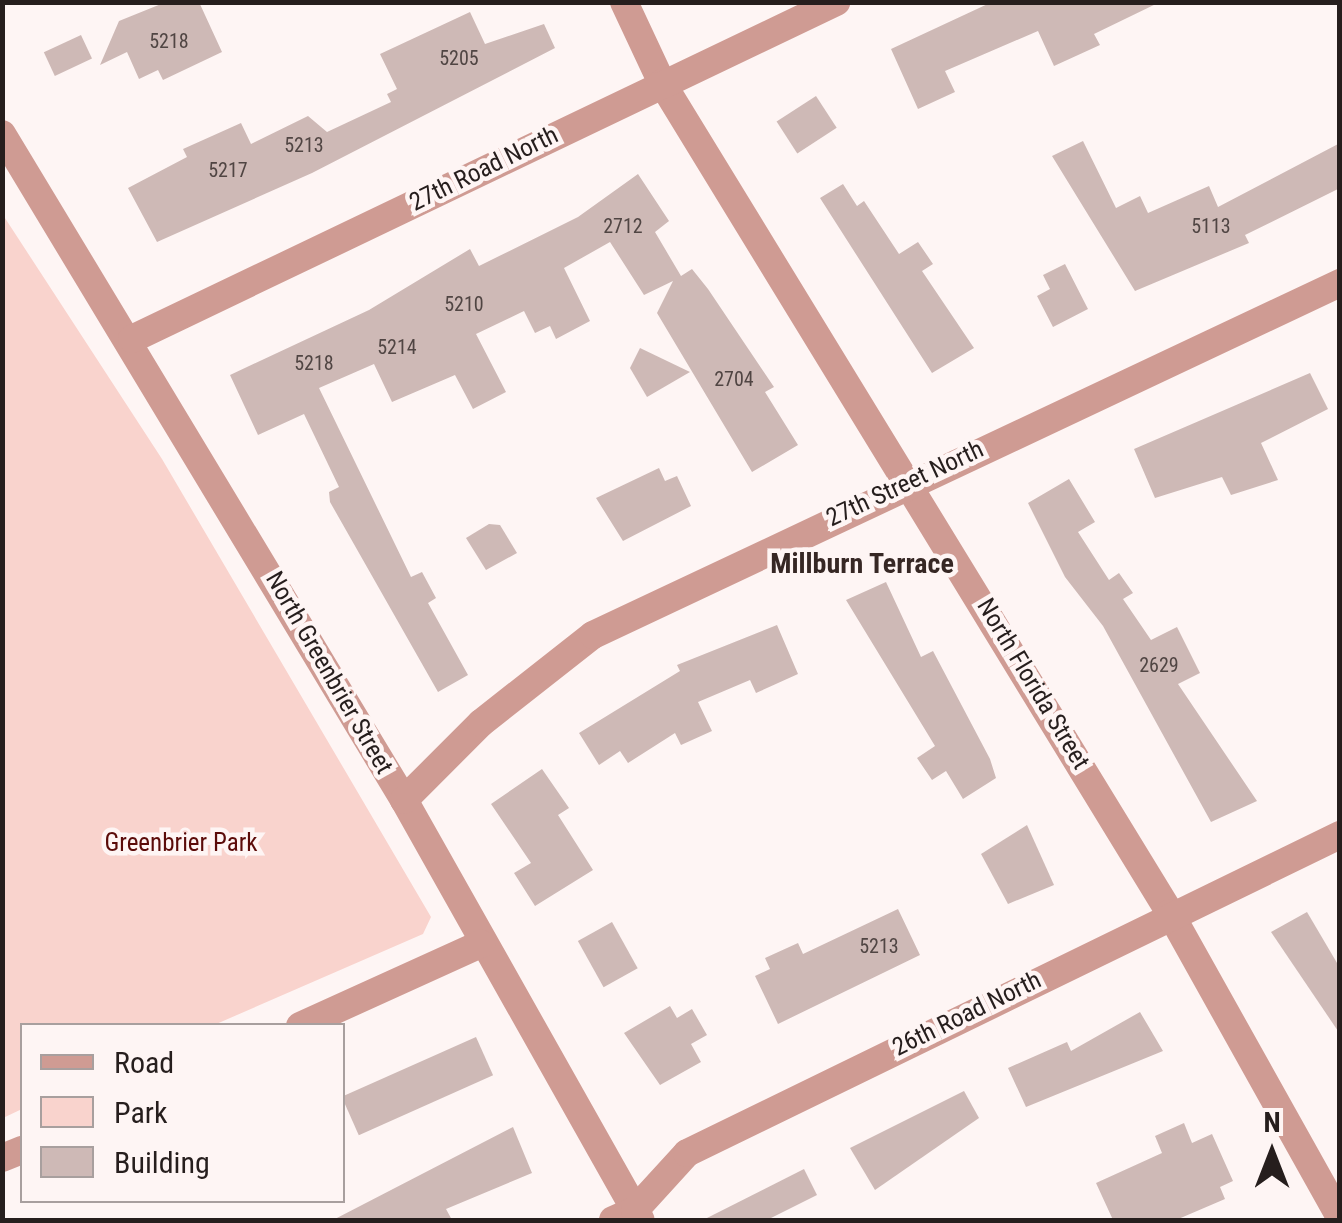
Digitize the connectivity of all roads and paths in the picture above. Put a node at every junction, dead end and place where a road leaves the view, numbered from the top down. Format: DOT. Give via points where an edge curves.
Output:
graph roads {
  1 [pos="624,2"];
  2 [pos="836,2"];
  3 [pos="662,83"];
  4 [pos="2,134"];
  5 [pos="1340,283"];
  6 [pos="132,339"];
  7 [pos="910,481"];
  8 [pos="404,800"];
  9 [pos="1340,835"];
  10 [pos="1170,913"];
  11 [pos="482,944"];
  12 [pos="307,1023"];
  13 [pos="630,1217"];
  14 [pos="1338,1219"];
  1 -- 3 [label="street, North Florida Street"];
  2 -- 3 [label="street, 27th Road North"];
  3 -- 6 [label="street, 27th Road North"];
  3 -- 7 [label="street, North Florida Street"];
  4 -- 6 [label="street, North Greenbrier Street"];
  5 -- 7 [label="street, 27th Street North"];
  6 -- 8 [label="street, North Greenbrier Street"];
  7 -- 8 [label="street, 27th Street North" via="593,635 482,723"];
  7 -- 10 [label="street, North Florida Street"];
  8 -- 11 [label="street, North Greenbrier Street"];
  9 -- 10 [label="street, 26th Road North"];
  10 -- 13 [label="street, 26th Road North" via="687,1153"];
  10 -- 14 [label="street, North Florida Street"];
  11 -- 12 [label="street"];
  11 -- 13 [label="street, North Greenbrier Street"];
}
